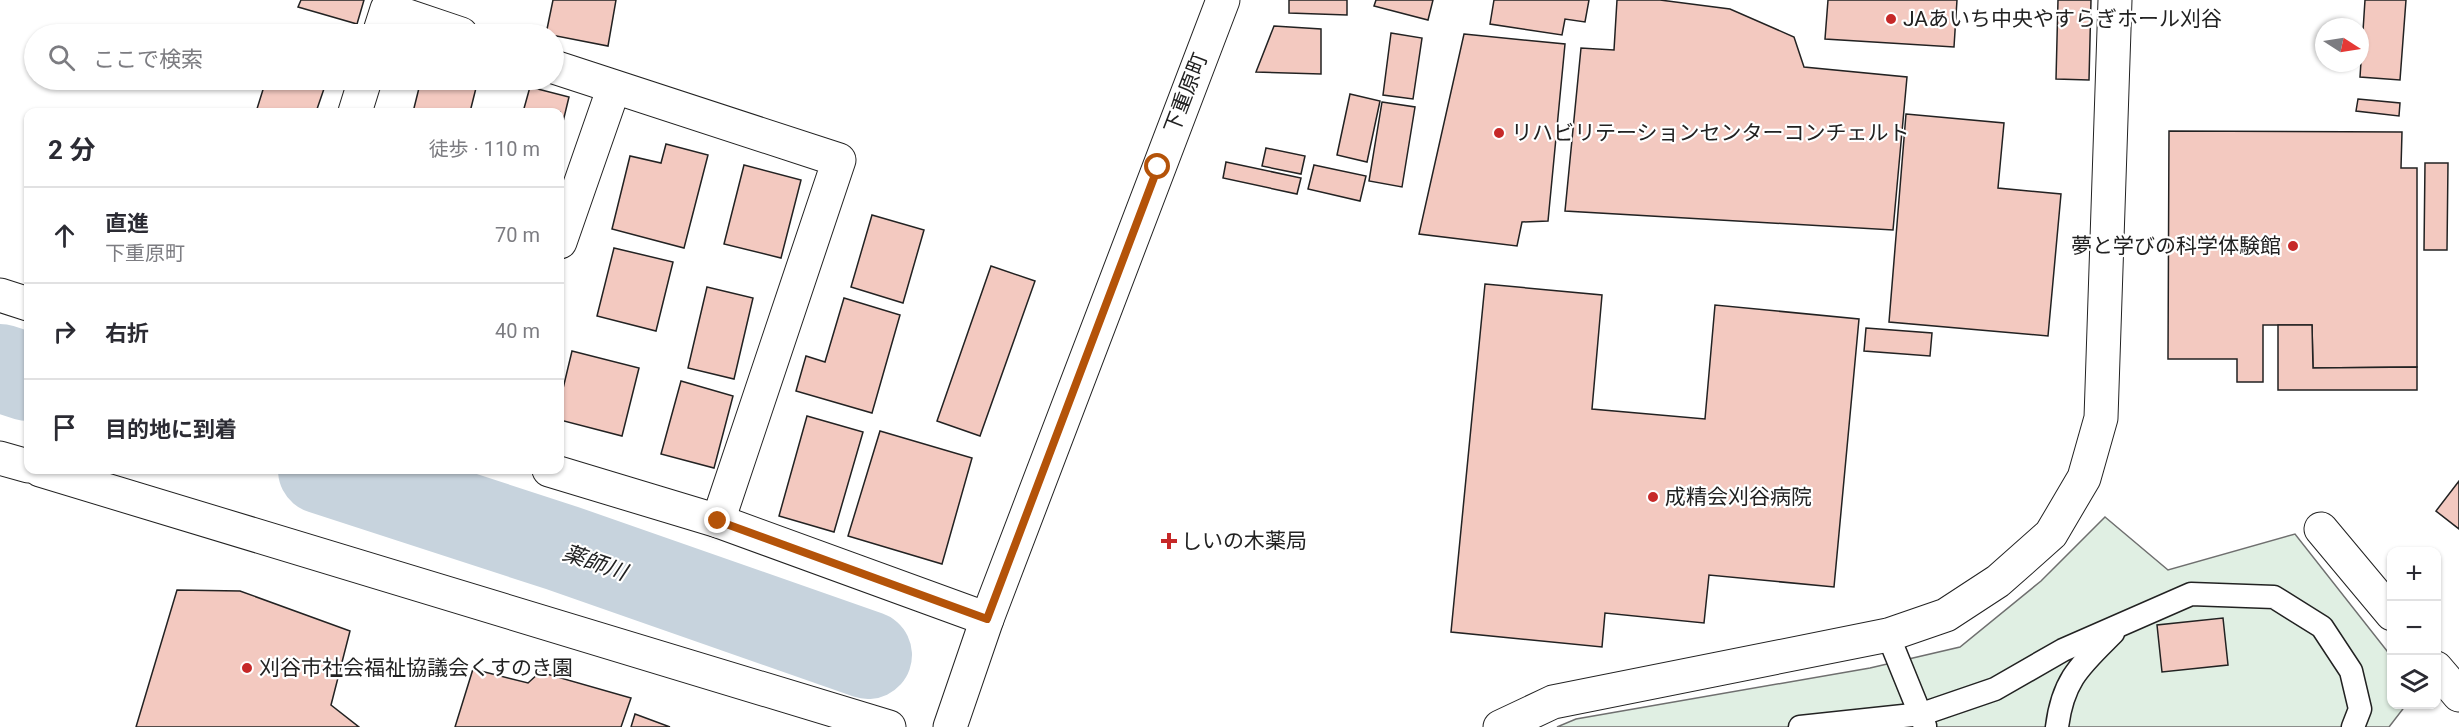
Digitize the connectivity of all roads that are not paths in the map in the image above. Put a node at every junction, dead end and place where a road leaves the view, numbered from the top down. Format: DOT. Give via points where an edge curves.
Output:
graph roads {
  1 [pos="1223,0"];
  2 [pos="2115,0"];
  3 [pos="382,24"];
  4 [pos="431,24"];
  5 [pos="564,70"];
  6 [pos="614,87"];
  7 [pos="362,90"];
  8 [pos="356,108"];
  9 [pos="564,231"];
  10 [pos="0,295"];
  11 [pos="24,303"];
  12 [pos="0,458"];
  13 [pos="24,465"];
  14 [pos="52,474"];
  15 [pos="562,474"];
  16 [pos="718,521"];
  17 [pos="2321,529"];
  18 [pos="2387,609"];
  19 [pos="987,619"];
  20 [pos="2123,624"];
  21 [pos="1888,635"];
  22 [pos="2441,674"];
  23 [pos="2459,695"];
  24 [pos="1923,720"];
  25 [pos="889,727"];
  26 [pos="950,727"];
  27 [pos="1500,727"];
  28 [pos="1800,727"];
  29 [pos="2057,727"];
  30 [pos="2353,727"];
  1 -- 19 [label="street, 下重原町"];
  2 -- 21 [label="street" via="2101,418 2084,478 2051,534 1998,581 1946,615"];
  3 -- 4 [label="street" via="387,9"];
  5 -- 6 [label="street"];
  6 -- 9 [label="street"];
  6 -- 16 [label="street" via="839,160"];
  7 -- 8 [label="street"];
  10 -- 11 [label="street"];
  12 -- 13 [label="street"];
  14 -- 25 [label="street"];
  15 -- 16 [label="street"];
  16 -- 19 [label="street"];
  17 -- 18 [label="street"];
  19 -- 26 [label="street, 下重原町"];
  20 -- 24 [label="lane" via="2063,650 1995,689"];
  20 -- 29 [label="lane" via="2076,670 2060,705"];
  20 -- 30 [label="lane" via="2191,594 2274,597 2322,627 2351,671 2360,709"];
  21 -- 24 [label="lane"];
  21 -- 27 [label="street" via="1552,702"];
  22 -- 23 [label="street"];
  24 -- 28 [label="lane"];
}
